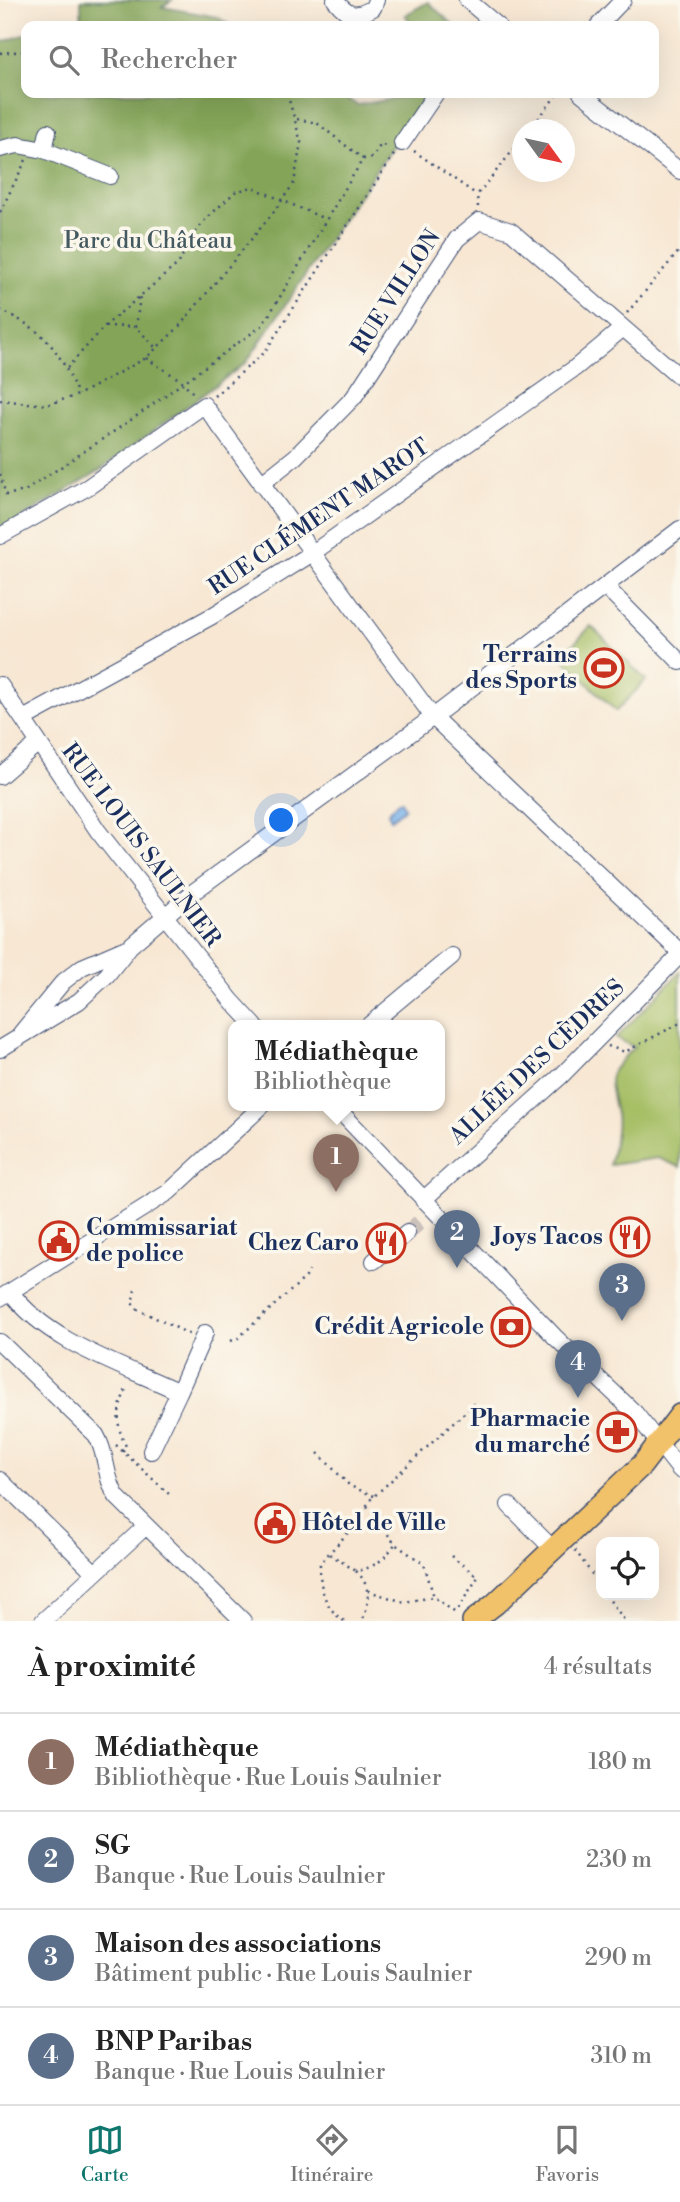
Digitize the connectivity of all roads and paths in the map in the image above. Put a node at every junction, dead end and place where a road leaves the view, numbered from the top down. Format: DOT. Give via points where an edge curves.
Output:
graph roads {
  1 [pos="335,0"];
  2 [pos="376,0"];
  3 [pos="467,0"];
  4 [pos="622,0"];
  5 [pos="489,21"];
  6 [pos="603,21"];
  7 [pos="21,51"];
  8 [pos="0,53"];
  9 [pos="289,98"];
  10 [pos="433,98"];
  11 [pos="554,98"];
  12 [pos="586,98"];
  13 [pos="297,119"];
  14 [pos="538,119"];
  15 [pos="48,132"];
  16 [pos="402,143"];
  17 [pos="0,149"];
  18 [pos="38,149"];
  19 [pos="512,152"];
  20 [pos="363,159"];
  21 [pos="680,170"];
  22 [pos="110,176"];
  23 [pos="477,195"];
  24 [pos="282,199"];
  25 [pos="0,212"];
  26 [pos="325,219"];
  27 [pos="479,220"];
  28 [pos="680,250"];
  29 [pos="140,296"];
  30 [pos="0,310"];
  31 [pos="105,326"];
  32 [pos="620,326"];
  33 [pos="136,327"];
  34 [pos="156,349"];
  35 [pos="146,358"];
  36 [pos="67,368"];
  37 [pos="680,377"];
  38 [pos="182,381"];
  39 [pos="78,395"];
  40 [pos="0,400"];
  41 [pos="204,405"];
  42 [pos="0,474"];
  43 [pos="261,484"];
  44 [pos="0,492"];
  45 [pos="6,495"];
  46 [pos="680,528"];
  47 [pos="0,536"];
  48 [pos="311,554"];
  49 [pos="605,586"];
  50 [pos="680,662"];
  51 [pos="0,685"];
  52 [pos="433,717"];
  53 [pos="23,719"];
  54 [pos="37,744"];
  55 [pos="0,776"];
  56 [pos="165,916"];
  57 [pos="130,946"];
  58 [pos="680,954"];
  59 [pos="452,956"];
  60 [pos="250,1020"];
  61 [pos="375,1020"];
  62 [pos="680,1023"];
  63 [pos="597,1039"];
  64 [pos="15,1040"];
  65 [pos="0,1049"];
  66 [pos="257,1111"];
  67 [pos="339,1111"];
  68 [pos="426,1210"];
  69 [pos="407,1233"];
  70 [pos="374,1261"];
  71 [pos="309,1271"];
  72 [pos="135,1290"];
  73 [pos="6,1295"];
  74 [pos="203,1336"];
  75 [pos="231,1341"];
  76 [pos="0,1342"];
  77 [pos="133,1370"];
  78 [pos="179,1392"];
  79 [pos="476,1402"];
  80 [pos="680,1416"];
  81 [pos="659,1443"];
  82 [pos="103,1448"];
  83 [pos="151,1451"];
  84 [pos="123,1452"];
  85 [pos="318,1452"];
  86 [pos="680,1470"];
  87 [pos="0,1480"];
  88 [pos="170,1495"];
  89 [pos="374,1496"];
  90 [pos="509,1505"];
  91 [pos="367,1506"];
  92 [pos="146,1526"];
  93 [pos="559,1543"];
  94 [pos="395,1544"];
  95 [pos="329,1554"];
  96 [pos="451,1556"];
  97 [pos="356,1571"];
  98 [pos="96,1573"];
  99 [pos="596,1582"];
  100 [pos="368,1591"];
  101 [pos="434,1597"];
  102 [pos="610,1600"];
  103 [pos="462,1617"];
  104 [pos="43,1621"];
  105 [pos="243,1621"];
  106 [pos="344,1621"];
  107 [pos="362,1621"];
  108 [pos="625,1621"];
  1 -- 2 [label="street" via="354,16 373,8"];
  3 -- 5 [label="street"];
  4 -- 6 [label="street"];
  7 -- 8 [label="path"];
  9 -- 13 [label="path"];
  10 -- 16 [label="street"];
  11 -- 14 [label="path"];
  12 -- 21 [label="street"];
  13 -- 20 [label="path" via="317,123"];
  13 -- 24 [label="path" via="301,142 294,183"];
  15 -- 18 [label="street"];
  16 -- 23 [label="path"];
  17 -- 18 [label="street" via="18,145"];
  18 -- 22 [label="street"];
  18 -- 25 [label="path"];
  19 -- 23 [label="path"];
  20 -- 26 [label="path"];
  20 -- 41 [label="path" via="372,158 382,144 396,151 264,353"];
  23 -- 27 [label="path"];
  24 -- 26 [label="path"];
  24 -- 29 [label="path" via="252,187 235,192 205,220 179,263"];
  24 -- 34 [label="path"];
  26 -- 38 [label="path" via="263,325"];
  27 -- 32 [label="street" via="511,230"];
  27 -- 43 [label="street, RUE VILLON" via="457,239 354,397 295,457"];
  28 -- 32 [label="path"];
  29 -- 31 [label="path"];
  29 -- 33 [label="path"];
  30 -- 36 [label="path" via="47,338"];
  31 -- 33 [label="path"];
  31 -- 36 [label="path"];
  32 -- 37 [label="street"];
  32 -- 48 [label="street, RUE CLÉMENT MAROT" via="575,368"];
  33 -- 34 [label="path"];
  34 -- 35 [label="path"];
  35 -- 38 [label="path"];
  35 -- 39 [label="path"];
  36 -- 39 [label="path"];
  38 -- 41 [label="path"];
  38 -- 45 [label="path" via="65,466 24,491"];
  39 -- 40 [label="path" via="46,405"];
  41 -- 43 [label="street"];
  41 -- 47 [label="street" via="88,487"];
  42 -- 45 [label="path"];
  43 -- 48 [label="street"];
  44 -- 45 [label="path"];
  46 -- 49 [label="street"];
  48 -- 52 [label="street"];
  48 -- 53 [label="street, RUE CLÉMENT MAROT" via="212,616"];
  49 -- 50 [label="street"];
  49 -- 52 [label="street"];
  51 -- 53 [label="street, RUE LOUIS SAULNIER"];
  52 -- 56 [label="street"];
  52 -- 58 [label="street"];
  53 -- 54 [label="street, RUE LOUIS SAULNIER"];
  54 -- 55 [label="street"];
  54 -- 56 [label="street, RUE LOUIS SAULNIER"];
  56 -- 57 [label="street"];
  56 -- 60 [label="street, RUE LOUIS SAULNIER"];
  57 -- 64 [label="street" via="79,1001"];
  57 -- 64 [label="street" via="82,967 63,982"];
  58 -- 63 [label="street, ALLÉE DES CÈDRES"];
  59 -- 61 [label="street"];
  62 -- 63 [label="path" via="625,1052"];
  63 -- 68 [label="street, ALLÉE DES CÈDRES"];
  64 -- 65 [label="street"];
  66 -- 73 [label="street" via="169,1192"];
  67 -- 68 [label="street"];
  68 -- 81 [label="street" via="635,1413"];
  69 -- 70 [label="street"];
  71 -- 75 [label="path"];
  72 -- 74 [label="path" via="132,1303 137,1309"];
  73 -- 77 [label="street" via="64,1338"];
  74 -- 78 [label="street"];
  76 -- 82 [label="street"];
  77 -- 78 [label="street"];
  77 -- 84 [label="path" via="117,1414 126,1446"];
  78 -- 83 [label="street"];
  79 -- 89 [label="path"];
  80 -- 81 [label="main road"];
  81 -- 86 [label="street"];
  81 -- 93 [label="main road" via="642,1465"];
  82 -- 84 [label="path" via="115,1444"];
  82 -- 92 [label="street" via="107,1482"];
  84 -- 88 [label="path"];
  85 -- 89 [label="path" via="350,1486"];
  87 -- 98 [label="street"];
  89 -- 91 [label="path"];
  90 -- 93 [label="street"];
  91 -- 94 [label="path"];
  91 -- 95 [label="path"];
  92 -- 98 [label="street"];
  92 -- 105 [label="street"];
  93 -- 99 [label="path"];
  93 -- 103 [label="main road" via="495,1604"];
  94 -- 97 [label="path" via="376,1564"];
  94 -- 101 [label="path" via="424,1564"];
  95 -- 97 [label="path"];
  95 -- 106 [label="path" via="320,1563 320,1588 335,1615"];
  96 -- 103 [label="path" via="478,1577"];
  97 -- 100 [label="path"];
  98 -- 104 [label="street"];
  100 -- 101 [label="path" via="404,1602"];
  100 -- 107 [label="path"];
  101 -- 103 [label="path"];
  102 -- 108 [label="path"];
}
